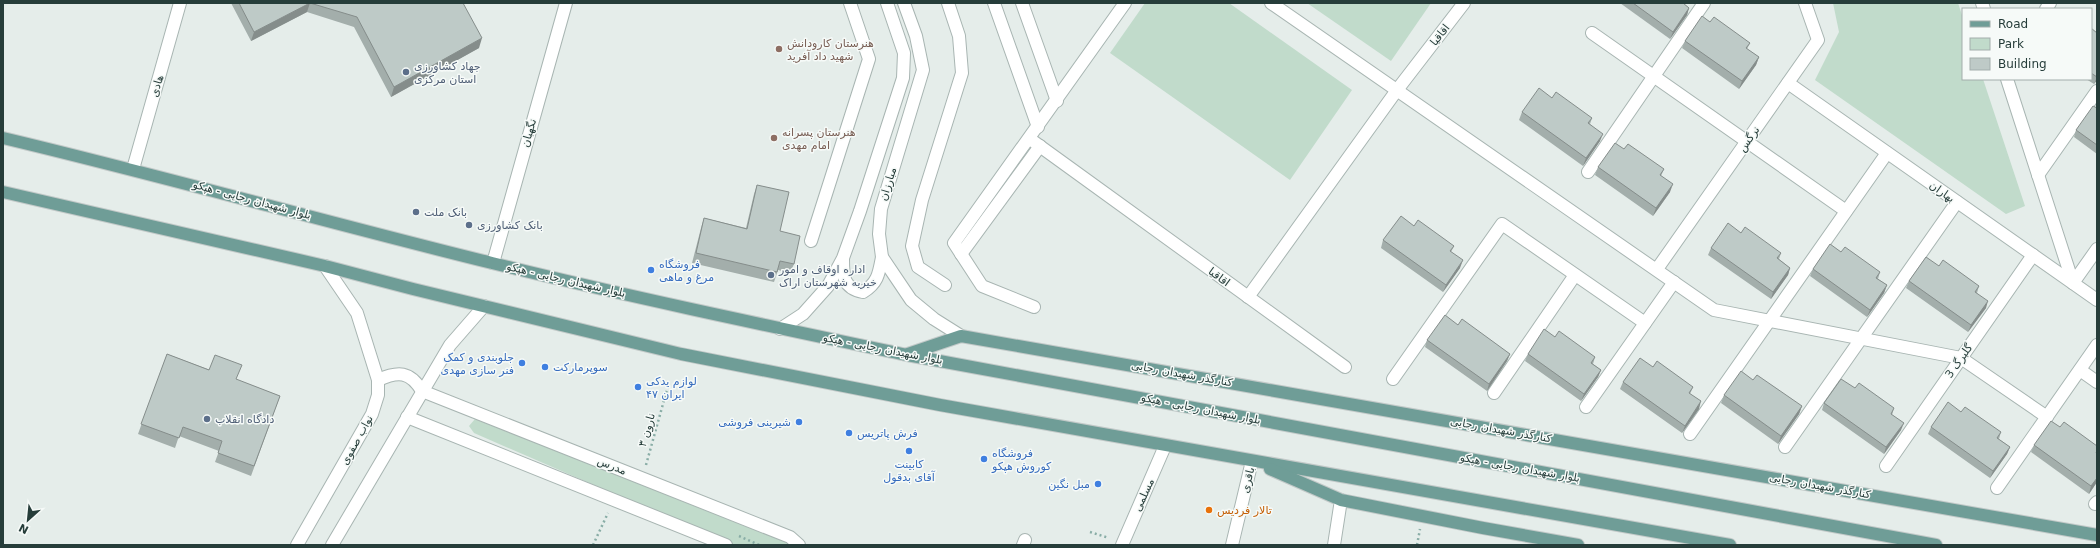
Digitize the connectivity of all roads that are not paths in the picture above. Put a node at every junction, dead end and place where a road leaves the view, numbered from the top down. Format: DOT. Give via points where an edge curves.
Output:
graph roads {
  1 [pos="180,3"];
  2 [pos="566,3"];
  3 [pos="850,3"];
  4 [pos="887,3"];
  5 [pos="904,3"];
  6 [pos="948,3"];
  7 [pos="994,3"];
  8 [pos="1022,3"];
  9 [pos="1125,3"];
  10 [pos="1271,3"];
  11 [pos="1464,3"];
  12 [pos="1704,3"];
  13 [pos="1805,3"];
  14 [pos="1592,33"];
  15 [pos="1654,76"];
  16 [pos="2007,80"];
  17 [pos="1788,83"];
  18 [pos="1397,90"];
  19 [pos="2097,91"];
  20 [pos="1057,101"];
  21 [pos="1038,127"];
  22 [pos="3,138"];
  23 [pos="1030,139"];
  24 [pos="1747,141"];
  25 [pos="1040,146"];
  26 [pos="1887,153"];
  27 [pos="133,169"];
  28 [pos="1588,172"];
  29 [pos="2038,175"];
  30 [pos="3,192"];
  31 [pos="1957,202"];
  32 [pos="1846,211"];
  33 [pos="811,241"];
  34 [pos="2097,249"];
  35 [pos="961,254"];
  36 [pos="2033,256"];
  37 [pos="882,257"];
  38 [pos="843,258"];
  39 [pos="493,263"];
  40 [pos="325,266"];
  41 [pos="1657,270"];
  42 [pos="1575,275"];
  43 [pos="1674,282"];
  44 [pos="2073,283"];
  45 [pos="945,285"];
  46 [pos="1248,297"];
  47 [pos="2097,300"];
  48 [pos="484,306"];
  49 [pos="1034,307"];
  50 [pos="1769,321"];
  51 [pos="1645,323"];
  52 [pos="780,329"];
  53 [pos="961,336"];
  54 [pos="1861,338"];
  55 [pos="2097,346"];
  56 [pos="907,355"];
  57 [pos="1961,358"];
  58 [pos="1345,367"];
  59 [pos="2080,370"];
  60 [pos="1393,379"];
  61 [pos="378,380"];
  62 [pos="2097,382"];
  63 [pos="422,390"];
  64 [pos="1494,393"];
  65 [pos="1586,407"];
  66 [pos="407,417"];
  67 [pos="2047,417"];
  68 [pos="1690,434"];
  69 [pos="1165,446"];
  70 [pos="1785,447"];
  71 [pos="1252,461"];
  72 [pos="1886,466"];
  73 [pos="1997,488"];
  74 [pos="1341,500"];
  75 [pos="2097,535"];
  76 [pos="1123,544"];
  77 [pos="1572,544"];
  78 [pos="297,545"];
  79 [pos="332,545"];
  80 [pos="726,545"];
  81 [pos="799,545"];
  82 [pos="1232,545"];
  83 [pos="1334,545"];
  84 [pos="1730,545"];
  85 [pos="1936,545"];
  1 -- 27 [label="street, هادی"];
  2 -- 39 [label="street, نگهبان"];
  3 -- 33 [label="street" via="869,59"];
  4 -- 38 [label="street, مبارزان" via="904,53 903,78"];
  5 -- 37 [label="street, مبارزان" via="916,36 923,70 881,208 879,234"];
  6 -- 45 [label="street" via="959,36 962,73 922,200 912,246 918,267"];
  7 -- 21 [label="street"];
  8 -- 20 [label="street"];
  9 -- 20 [label="street"];
  10 -- 18 [label="street"];
  11 -- 18 [label="street, اقاقیا"];
  12 -- 15 [label="street"];
  13 -- 17 [label="street, نرگس" via="1818,40"];
  14 -- 15 [label="street"];
  15 -- 24 [label="street"];
  15 -- 28 [label="street"];
  16 -- 29 [label="street"];
  17 -- 24 [label="street, نرگس"];
  17 -- 26 [label="street, بهاران"];
  18 -- 41 [label="street"];
  18 -- 46 [label="street, اقاقیا"];
  19 -- 29 [label="street"];
  20 -- 21 [label="street"];
  21 -- 23 [label="street"];
  22 -- 27 [label="main road, بلوار شهیدان رجایی - هپکو"];
  23 -- 25 [label="street, اقاقیا"];
  23 -- 35 [label="street" via="954,243"];
  24 -- 32 [label="street"];
  24 -- 41 [label="street, نرگس"];
  25 -- 35 [label="street"];
  25 -- 46 [label="street, اقاقیا"];
  26 -- 31 [label="street, بهاران"];
  26 -- 32 [label="street"];
  27 -- 39 [label="main road, بلوار شهیدان رجایی - هپکو"];
  29 -- 44 [label="street"];
  30 -- 40 [label="main road"];
  31 -- 36 [label="street, بهاران"];
  31 -- 54 [label="street"];
  32 -- 50 [label="street"];
  34 -- 44 [label="street"];
  35 -- 49 [label="street" via="982,286"];
  36 -- 44 [label="street, بهاران"];
  36 -- 57 [label="street, گلبرگ 3"];
  37 -- 38 [label="street" via="873,286 863,292 853,290 846,284"];
  37 -- 53 [label="street, مبارزان" via="911,300"];
  38 -- 52 [label="street, مبارزان" via="828,286 803,314"];
  39 -- 52 [label="main road, بلوار شهیدان رجایی - هپکو"];
  40 -- 48 [label="main road"];
  40 -- 61 [label="street, نواب صفوی" via="357,313"];
  41 -- 43 [label="street"];
  42 -- 51 [label="street"];
  42 -- 60 [label="street" via="1502,224"];
  42 -- 64 [label="street"];
  43 -- 50 [label="street" via="1714,310"];
  43 -- 51 [label="street"];
  44 -- 47 [label="street, بهاران"];
  46 -- 58 [label="street"];
  48 -- 63 [label="street" via="450,345"];
  48 -- 69 [label="main road" via="681,354"];
  50 -- 54 [label="street"];
  50 -- 68 [label="street"];
  51 -- 65 [label="street"];
  52 -- 56 [label="main road, بلوار شهیدان رجایی - هپکو"];
  53 -- 56 [label="main road, کنارگذر شهیدان رجایی"];
  53 -- 75 [label="main road, کنارگذر شهیدان رجایی"];
  54 -- 57 [label="street"];
  54 -- 70 [label="street"];
  55 -- 59 [label="street"];
  56 -- 85 [label="main road, بلوار شهیدان رجایی - هپکو"];
  57 -- 67 [label="street"];
  57 -- 72 [label="street, گلبرگ 3"];
  59 -- 62 [label="street"];
  59 -- 67 [label="street"];
  61 -- 63 [label="street" via="402,374 412,377"];
  61 -- 78 [label="street, نواب صفوی" via="378,395 372,414"];
  63 -- 66 [label="street"];
  63 -- 81 [label="street, مدرس" via="790,537"];
  66 -- 79 [label="street"];
  66 -- 80 [label="street"];
  67 -- 73 [label="street"];
  69 -- 71 [label="main road"];
  69 -- 76 [label="street, مسلمی"];
  71 -- 74 [label="main road"];
  71 -- 82 [label="street, باقری"];
  71 -- 84 [label="main road"];
  74 -- 77 [label="main road"];
  74 -- 83 [label="street"];
}
